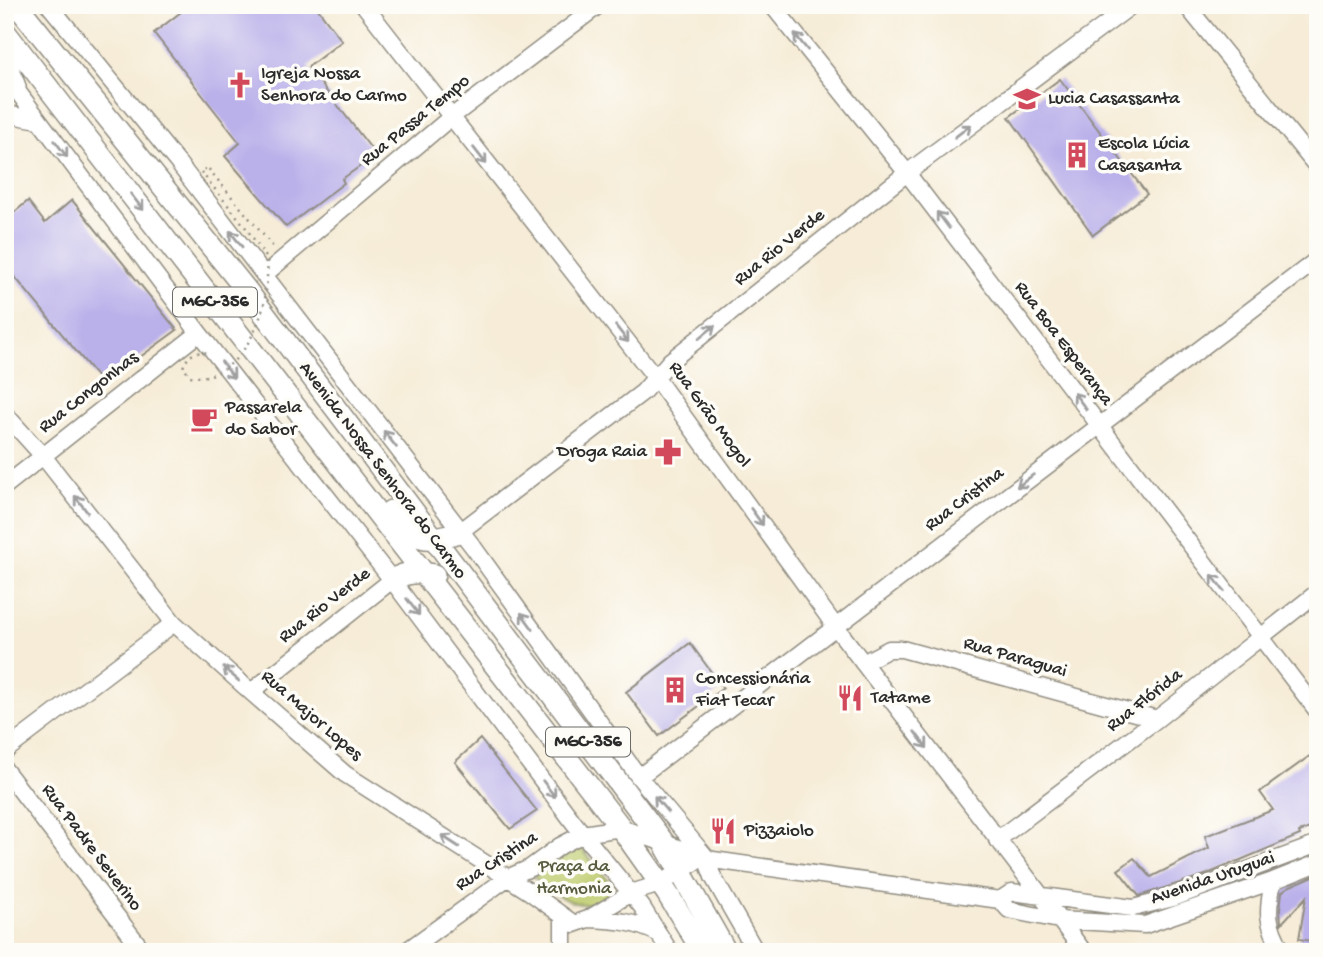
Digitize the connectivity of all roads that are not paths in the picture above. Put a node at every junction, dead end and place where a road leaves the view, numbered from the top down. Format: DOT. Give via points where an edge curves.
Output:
graph roads {
  1 [pos="17,5"];
  2 [pos="49,5"];
  3 [pos="364,5"];
  4 [pos="599,5"];
  5 [pos="772,5"];
  6 [pos="1132,5"];
  7 [pos="1186,5"];
  8 [pos="5,32"];
  9 [pos="5,60"];
  10 [pos="10,81"];
  11 [pos="5,114"];
  12 [pos="450,118"];
  13 [pos="39,120"];
  14 [pos="1318,169"];
  15 [pos="907,173"];
  16 [pos="1318,259"];
  17 [pos="263,269"];
  18 [pos="199,333"];
  19 [pos="655,377"];
  20 [pos="5,414"];
  21 [pos="1098,425"];
  22 [pos="43,456"];
  23 [pos="350,476"];
  24 [pos="5,486"];
  25 [pos="461,531"];
  26 [pos="436,540"];
  27 [pos="425,573"];
  28 [pos="392,580"];
  29 [pos="1318,593"];
  30 [pos="174,623"];
  31 [pos="835,626"];
  32 [pos="1259,637"];
  33 [pos="512,641"];
  34 [pos="863,663"];
  35 [pos="251,692"];
  36 [pos="1318,712"];
  37 [pos="1157,719"];
  38 [pos="5,751"];
  39 [pos="5,771"];
  40 [pos="639,778"];
  41 [pos="621,828"];
  42 [pos="583,834"];
  43 [pos="997,840"];
  44 [pos="664,843"];
  45 [pos="1318,844"];
  46 [pos="705,856"];
  47 [pos="1010,857"];
  48 [pos="1318,863"];
  49 [pos="754,864"];
  50 [pos="530,868"];
  51 [pos="680,873"];
  52 [pos="507,878"];
  53 [pos="1273,881"];
  54 [pos="1219,882"];
  55 [pos="660,884"];
  56 [pos="721,890"];
  57 [pos="530,892"];
  58 [pos="1243,892"];
  59 [pos="631,893"];
  60 [pos="1042,895"];
  61 [pos="1006,896"];
  62 [pos="1268,911"];
  63 [pos="1059,919"];
  64 [pos="575,920"];
  65 [pos="659,934"];
  66 [pos="1286,951"];
  67 [pos="144,952"];
  68 [pos="405,952"];
  69 [pos="565,952"];
  70 [pos="670,952"];
  71 [pos="703,952"];
  72 [pos="726,952"];
  73 [pos="756,952"];
  74 [pos="1084,952"];
  1 -- 26 [label="main road, Avenida Nossa Senhora do Carmo / MGC-356" via="247,291"];
  17 -- 2 [label="street, Avenida Nossa Senhora do Carmo / MGC-356, one-way"];
  3 -- 12 [label="street, Rua Grão Mogol"];
  4 -- 12 [label="street, Rua Passa Tempo"];
  15 -- 5 [label="street, Rua Boa Esperança, one-way"];
  15 -- 6 [label="street, Rua Rio Verde, one-way"];
  7 -- 14 [label="street"];
  8 -- 23 [label="main road, Avenida Nossa Senhora do Carmo / MGC-356, one-way"];
  9 -- 10 [label="main road"];
  10 -- 13 [label="street, MGC-356"];
  11 -- 13 [label="street"];
  12 -- 17 [label="street, Rua Passa Tempo"];
  12 -- 19 [label="street, Rua Grão Mogol, one-way"];
  13 -- 18 [label="street, MGC-356, one-way"];
  19 -- 15 [label="street, Rua Rio Verde, one-way"];
  21 -- 15 [label="street, Rua Boa Esperança, one-way"];
  16 -- 21 [label="street, Rua Cristina"];
  25 -- 17 [label="street, Avenida Nossa Senhora do Carmo / MGC-356, one-way"];
  18 -- 22 [label="street, Rua Congonhas"];
  18 -- 28 [label="street, MGC-356, one-way"];
  19 -- 25 [label="street, Rua Rio Verde" via="643,392"];
  19 -- 31 [label="street, Rua Grão Mogol, one-way"];
  20 -- 22 [label="street, Rua Major Lopes"];
  21 -- 31 [label="street, Rua Cristina, one-way"];
  32 -- 21 [label="street, Rua Boa Esperança, one-way"];
  22 -- 24 [label="street, Rua Congonhas"];
  30 -- 22 [label="street, Rua Major Lopes, one-way"];
  23 -- 26 [label="main road" via="380,496 405,528"];
  23 -- 27 [label="main road, Avenida Nossa Senhora do Carmo / MGC-356"];
  25 -- 26 [label="main road"];
  40 -- 25 [label="street, Avenida Nossa Senhora do Carmo / MGC-356, one-way"];
  26 -- 33 [label="main road, Avenida Nossa Senhora do Carmo / MGC-356"];
  27 -- 28 [label="main road" via="402,574"];
  27 -- 33 [label="main road" via="449,583 485,623"];
  27 -- 41 [label="main road, Avenida Nossa Senhora do Carmo / MGC-356"];
  28 -- 35 [label="street, Rua Rio Verde"];
  28 -- 42 [label="street, MGC-356, one-way"];
  29 -- 32 [label="street, Rua Flórida"];
  35 -- 30 [label="street, Rua Major Lopes, one-way"];
  30 -- 38 [label="street"];
  31 -- 34 [label="street, Rua Grão Mogol"];
  31 -- 40 [label="street, Rua Cristina"];
  32 -- 36 [label="street, Rua Boa Esperança"];
  32 -- 37 [label="street, Rua Flórida"];
  33 -- 44 [label="main road, Avenida Nossa Senhora do Carmo / MGC-356"];
  34 -- 37 [label="street, Rua Paraguai" via="889,649 902,649"];
  34 -- 43 [label="street, Rua Grão Mogol, one-way"];
  52 -- 35 [label="street, Rua Major Lopes, one-way" via="345,774"];
  37 -- 43 [label="street, Rua Flórida"];
  39 -- 67 [label="street, Rua Padre Severino"];
  46 -- 40 [label="street, Avenida Nossa Senhora do Carmo / MGC-356, one-way"];
  41 -- 42 [label="street, Rua Cristina"];
  41 -- 44 [label="street, Avenida Uruguai"];
  41 -- 55 [label="main road, Avenida Nossa Senhora do Carmo / MGC-356"];
  42 -- 50 [label="street, Rua Cristina"];
  42 -- 59 [label="street, MGC-356"];
  43 -- 47 [label="street, Rua Grão Mogol"];
  44 -- 46 [label="street, Avenida Uruguai"];
  44 -- 51 [label="main road, Avenida Nossa Senhora do Carmo / MGC-356"];
  45 -- 54 [label="street, Avenida Uruguai"];
  46 -- 49 [label="street, Avenida Uruguai"];
  46 -- 51 [label="street"];
  46 -- 56 [label="street, Avenida Nossa Senhora do Carmo / MGC-356"];
  47 -- 60 [label="street, Rua Grão Mogol"];
  47 -- 61 [label="street" via="1015,880"];
  48 -- 53 [label="street, Avenida Uruguai"];
  49 -- 56 [label="street" via="730,872"];
  49 -- 61 [label="street, Avenida Uruguai"];
  50 -- 52 [label="street, Rua Cristina"];
  50 -- 57 [label="street" via="526,880"];
  51 -- 55 [label="street"];
  51 -- 72 [label="main road, Avenida Nossa Senhora do Carmo / MGC-356"];
  52 -- 57 [label="street, Rua Major Lopes"];
  52 -- 68 [label="street, Rua Cristina"];
  53 -- 58 [label="street, Avenida Uruguai"];
  53 -- 62 [label="street"];
  54 -- 58 [label="street"];
  54 -- 60 [label="street, Avenida Uruguai" via="1133,908"];
  55 -- 59 [label="street"];
  55 -- 71 [label="main road, Avenida Nossa Senhora do Carmo / MGC-356"];
  56 -- 73 [label="street, Avenida Nossa Senhora do Carmo / MGC-356"];
  57 -- 64 [label="street, Rua Major Lopes"];
  58 -- 62 [label="street"];
  58 -- 63 [label="street, Avenida Uruguai" via="1145,925"];
  59 -- 64 [label="street"];
  59 -- 65 [label="street, MGC-356"];
  60 -- 61 [label="street, Avenida Uruguai"];
  60 -- 63 [label="street, Rua Grão Mogol"];
  61 -- 63 [label="street, Avenida Uruguai" via="1009,910"];
  62 -- 66 [label="street" via="1271,932"];
  63 -- 74 [label="street, Rua Grão Mogol"];
  64 -- 65 [label="street" via="621,920"];
  64 -- 69 [label="street"];
  65 -- 70 [label="street, MGC-356"];
}
